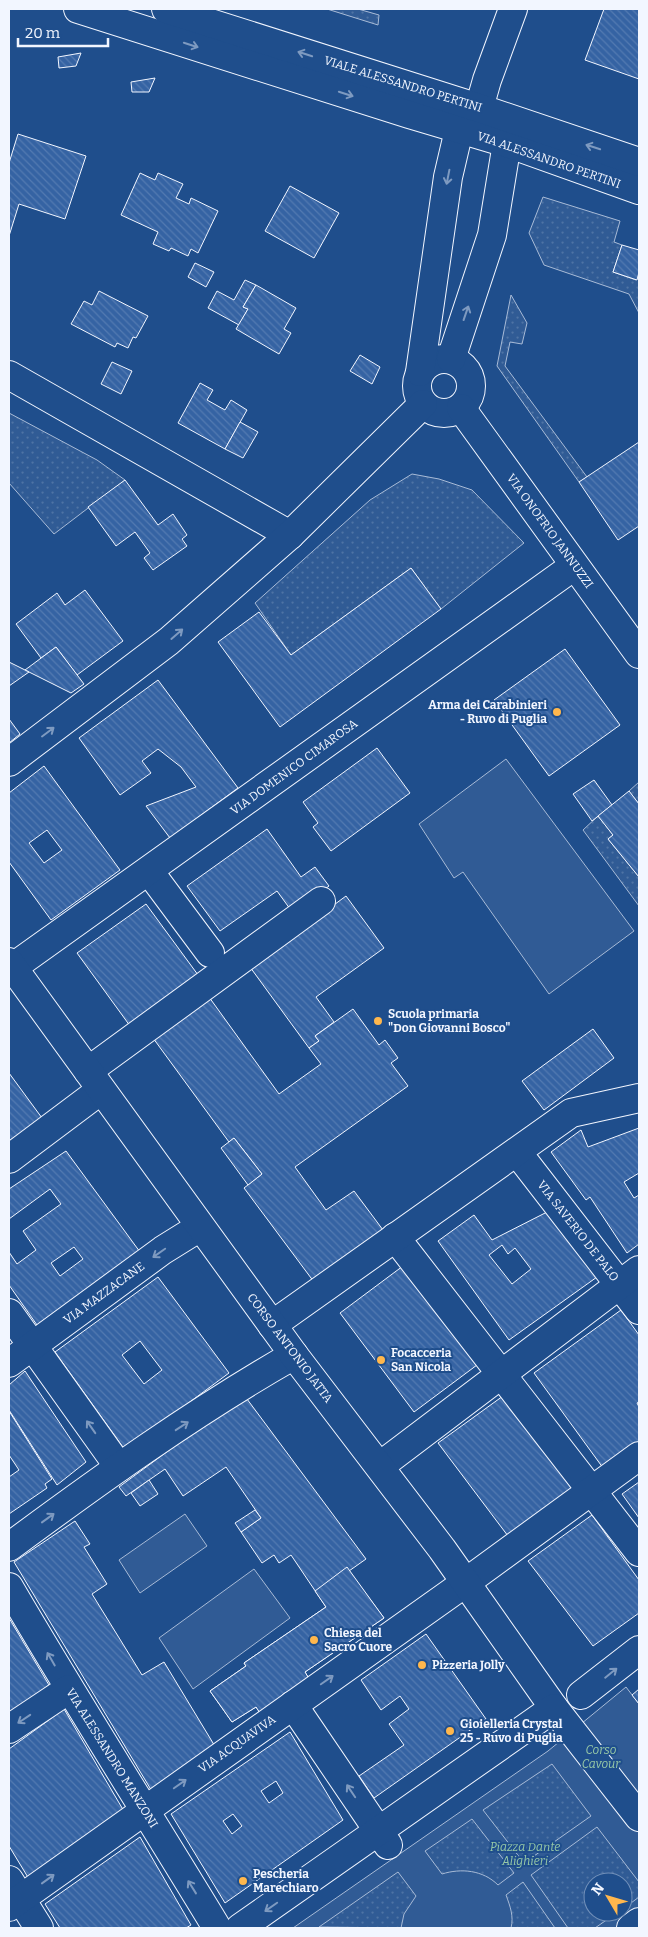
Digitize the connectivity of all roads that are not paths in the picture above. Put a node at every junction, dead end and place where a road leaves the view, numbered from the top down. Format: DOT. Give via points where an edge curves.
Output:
graph roads {
  1 [pos="78,9"];
  2 [pos="166,9"];
  3 [pos="513,9"];
  4 [pos="479,108"];
  5 [pos="459,130"];
  6 [pos="507,143"];
  7 [pos="639,162"];
  8 [pos="639,190"];
  9 [pos="451,359"];
  10 [pos="420,372"];
  11 [pos="9,375"];
  12 [pos="423,404"];
  13 [pos="461,408"];
  14 [pos="290,535"];
  15 [pos="574,566"];
  16 [pos="639,654"];
  17 [pos="9,762"];
  18 [pos="149,871"];
  19 [pos="322,901"];
  20 [pos="210,953"];
  21 [pos="10,967"];
  22 [pos="95,1080"];
  23 [pos="639,1098"];
  24 [pos="517,1152"];
  25 [pos="9,1159"];
  26 [pos="200,1227"];
  27 [pos="395,1237"];
  28 [pos="630,1277"];
  29 [pos="639,1310"];
  30 [pos="9,1313"];
  31 [pos="272,1325"];
  32 [pos="33,1345"];
  33 [pos="294,1355"];
  34 [pos="9,1363"];
  35 [pos="501,1374"];
  36 [pos="639,1456"];
  37 [pos="380,1466"];
  38 [pos="119,1467"];
  39 [pos="591,1490"];
  40 [pos="9,1547"];
  41 [pos="639,1552"];
  42 [pos="466,1583"];
  43 [pos="9,1587"];
  44 [pos="639,1650"];
  45 [pos="69,1689"];
  46 [pos="293,1705"];
  47 [pos="563,1719"];
  48 [pos="9,1729"];
  49 [pos="145,1809"];
  50 [pos="639,1817"];
  51 [pos="383,1838"];
  52 [pos="13,1895"];
  53 [pos="639,1922"];
  54 [pos="39,1928"];
  55 [pos="217,1928"];
  56 [pos="240,1928"];
  57 [pos="273,1928"];
  58 [pos="631,1928"];
  1 -- 5 [label="street, one-way"];
  4 -- 2 [label="street, VIALE ALESSANDRO PERTINI, one-way"];
  3 -- 4 [label="street"];
  4 -- 5 [label="street"];
  4 -- 6 [label="street"];
  7 -- 4 [label="street, VIALE ALESSANDRO PERTINI, one-way"];
  5 -- 6 [label="street, VIA ALESSANDRO PERTINI"];
  5 -- 10 [label="street, one-way" via="448,177"];
  6 -- 8 [label="street, VIA ALESSANDRO PERTINI"];
  9 -- 6 [label="street, one-way" via="492,235"];
  9 -- 10 [label="street" via="433,361"];
  9 -- 13 [label="street" via="459,362 470,376 472,385 471,394"];
  10 -- 12 [label="street" via="417,389"];
  11 -- 14 [label="street"];
  12 -- 13 [label="street" via="445,414"];
  12 -- 14 [label="street"];
  13 -- 15 [label="street, VIA ONOFRIO JANNUZZI"];
  17 -- 14 [label="street, one-way" via="169,641"];
  15 -- 16 [label="street, VIA ONOFRIO JANNUZZI"];
  15 -- 18 [label="street, VIA DOMENICO CIMAROSA"];
  18 -- 20 [label="street"];
  18 -- 21 [label="street, VIA DOMENICO CIMAROSA"];
  19 -- 22 [label="street"];
  21 -- 22 [label="street, CORSO ANTONIO JATTA"];
  22 -- 25 [label="street"];
  22 -- 26 [label="street, CORSO ANTONIO JATTA"];
  23 -- 24 [label="street" via="572,1113"];
  24 -- 27 [label="street"];
  24 -- 28 [label="street, VIA SAVERIO DE PALO"];
  26 -- 31 [label="street, CORSO ANTONIO JATTA"];
  26 -- 32 [label="street, VIA MAZZACANE, one-way" via="163,1250"];
  27 -- 31 [label="street"];
  27 -- 35 [label="street"];
  28 -- 29 [label="street, VIA SAVERIO DE PALO"];
  28 -- 35 [label="street"];
  30 -- 32 [label="street"];
  31 -- 33 [label="street, CORSO ANTONIO JATTA"];
  32 -- 34 [label="street, VIA MAZZACANE"];
  38 -- 32 [label="street, one-way"];
  33 -- 37 [label="street, CORSO ANTONIO JATTA"];
  38 -- 33 [label="street, one-way"];
  35 -- 37 [label="street"];
  35 -- 39 [label="street"];
  36 -- 39 [label="street, VIA ACQUAVIVA"];
  37 -- 42 [label="street, CORSO ANTONIO JATTA"];
  40 -- 38 [label="street, one-way"];
  39 -- 41 [label="street"];
  39 -- 42 [label="street, VIA ACQUAVIVA"];
  46 -- 42 [label="street, VIA ACQUAVIVA, one-way"];
  42 -- 47 [label="street, CORSO ANTONIO JATTA"];
  45 -- 43 [label="street, VIA ALESSANDRO MANZONI, one-way"];
  47 -- 44 [label="street, one-way" via="571,1695 581,1695"];
  45 -- 48 [label="street, one-way"];
  45 -- 49 [label="street, VIA ALESSANDRO MANZONI"];
  49 -- 46 [label="street, VIA ACQUAVIVA, one-way"];
  51 -- 46 [label="street, one-way"];
  47 -- 50 [label="street, CORSO ANTONIO JATTA"];
  47 -- 51 [label="street"];
  52 -- 49 [label="street, VIA ACQUAVIVA, one-way"];
  55 -- 49 [label="street, VIA ALESSANDRO MANZONI, one-way"];
  51 -- 56 [label="street, one-way"];
  51 -- 57 [label="street"];
  52 -- 54 [label="street"];
  53 -- 58 [label="street"];
}
